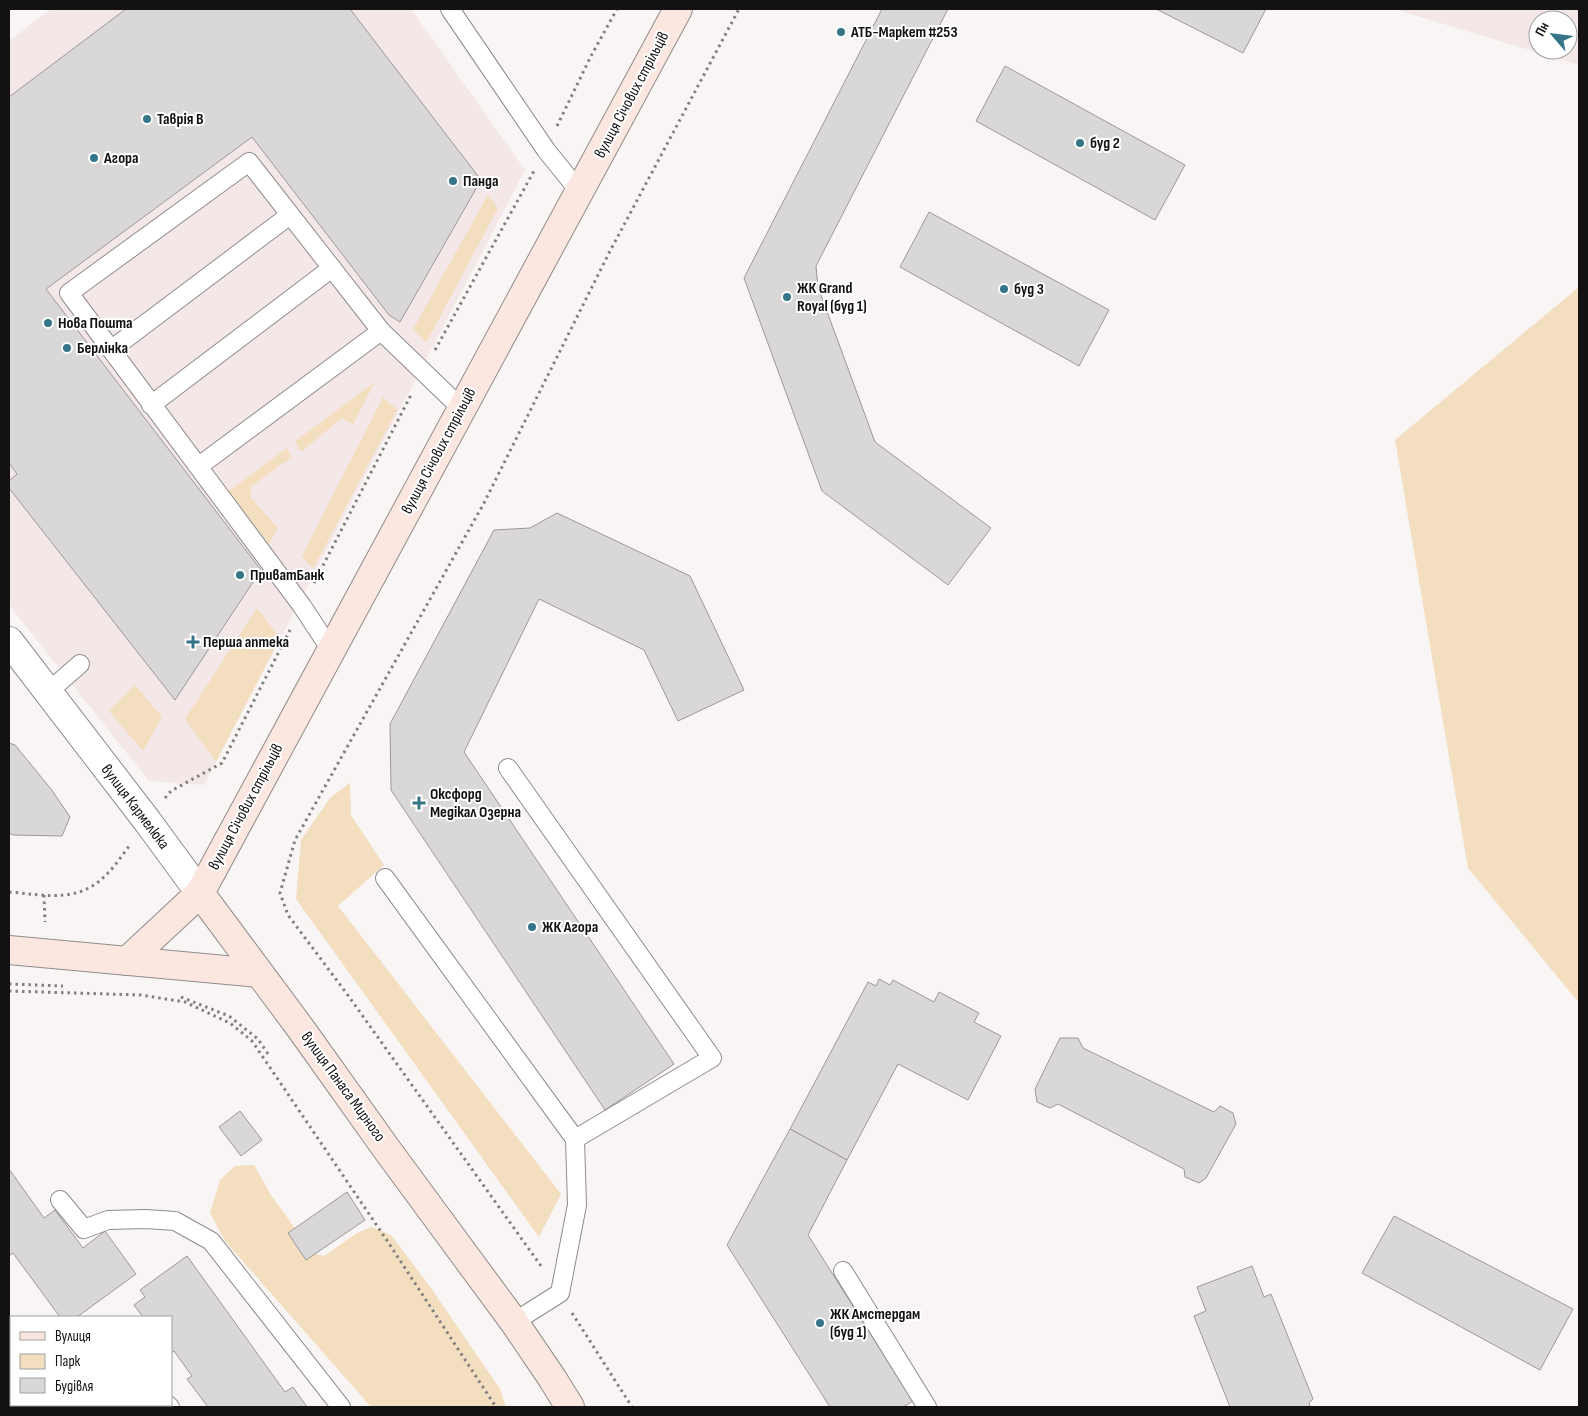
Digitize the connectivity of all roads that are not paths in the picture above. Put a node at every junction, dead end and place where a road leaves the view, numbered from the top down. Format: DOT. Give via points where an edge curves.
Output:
graph roads {
  1 [pos="450,9"];
  2 [pos="678,9"];
  3 [pos="580,191"];
  4 [pos="290,215"];
  5 [pos="332,268"];
  6 [pos="381,331"];
  7 [pos="112,349"];
  8 [pos="151,404"];
  9 [pos="462,409"];
  10 [pos="199,466"];
  11 [pos="9,641"];
  12 [pos="331,650"];
  13 [pos="80,664"];
  14 [pos="48,692"];
  15 [pos="508,768"];
  16 [pos="385,878"];
  17 [pos="200,893"];
  18 [pos="9,950"];
  19 [pos="127,961"];
  20 [pos="260,973"];
  21 [pos="575,1139"];
  22 [pos="60,1200"];
  23 [pos="843,1271"];
  24 [pos="514,1322"];
  25 [pos="342,1407"];
  26 [pos="570,1407"];
  27 [pos="927,1407"];
  1 -- 3 [label="lane" via="546,150"];
  2 -- 3 [label="street, вулиця Січових стрільців"];
  3 -- 9 [label="street, вулиця Січових стрільців"];
  4 -- 5 [label="lane"];
  4 -- 7 [label="lane"];
  4 -- 7 [label="lane" via="248,162 69,293"];
  5 -- 6 [label="lane"];
  5 -- 8 [label="lane"];
  6 -- 9 [label="lane"];
  6 -- 10 [label="lane"];
  7 -- 8 [label="lane"];
  8 -- 10 [label="lane"];
  9 -- 12 [label="street, вулиця Січових стрільців"];
  10 -- 12 [label="lane"];
  11 -- 14 [label="street, вулиця Кармелюка"];
  12 -- 17 [label="street, вулиця Січових стрільців"];
  13 -- 14 [label="lane"];
  14 -- 17 [label="street, вулиця Кармелюка"];
  15 -- 21 [label="lane" via="712,1058"];
  16 -- 21 [label="lane"];
  17 -- 19 [label="street, вулиця Січових стрільців"];
  17 -- 20 [label="street, вулиця Кармелюка"];
  18 -- 19 [label="street"];
  19 -- 20 [label="street"];
  20 -- 24 [label="street, вулиця Панаса Мирного"];
  21 -- 24 [label="lane" via="577,1205 560,1293"];
  22 -- 25 [label="lane" via="84,1229 108,1220 175,1221 211,1241"];
  23 -- 27 [label="lane"];
  24 -- 26 [label="street, вулиця Панаса Мирного"];
}
